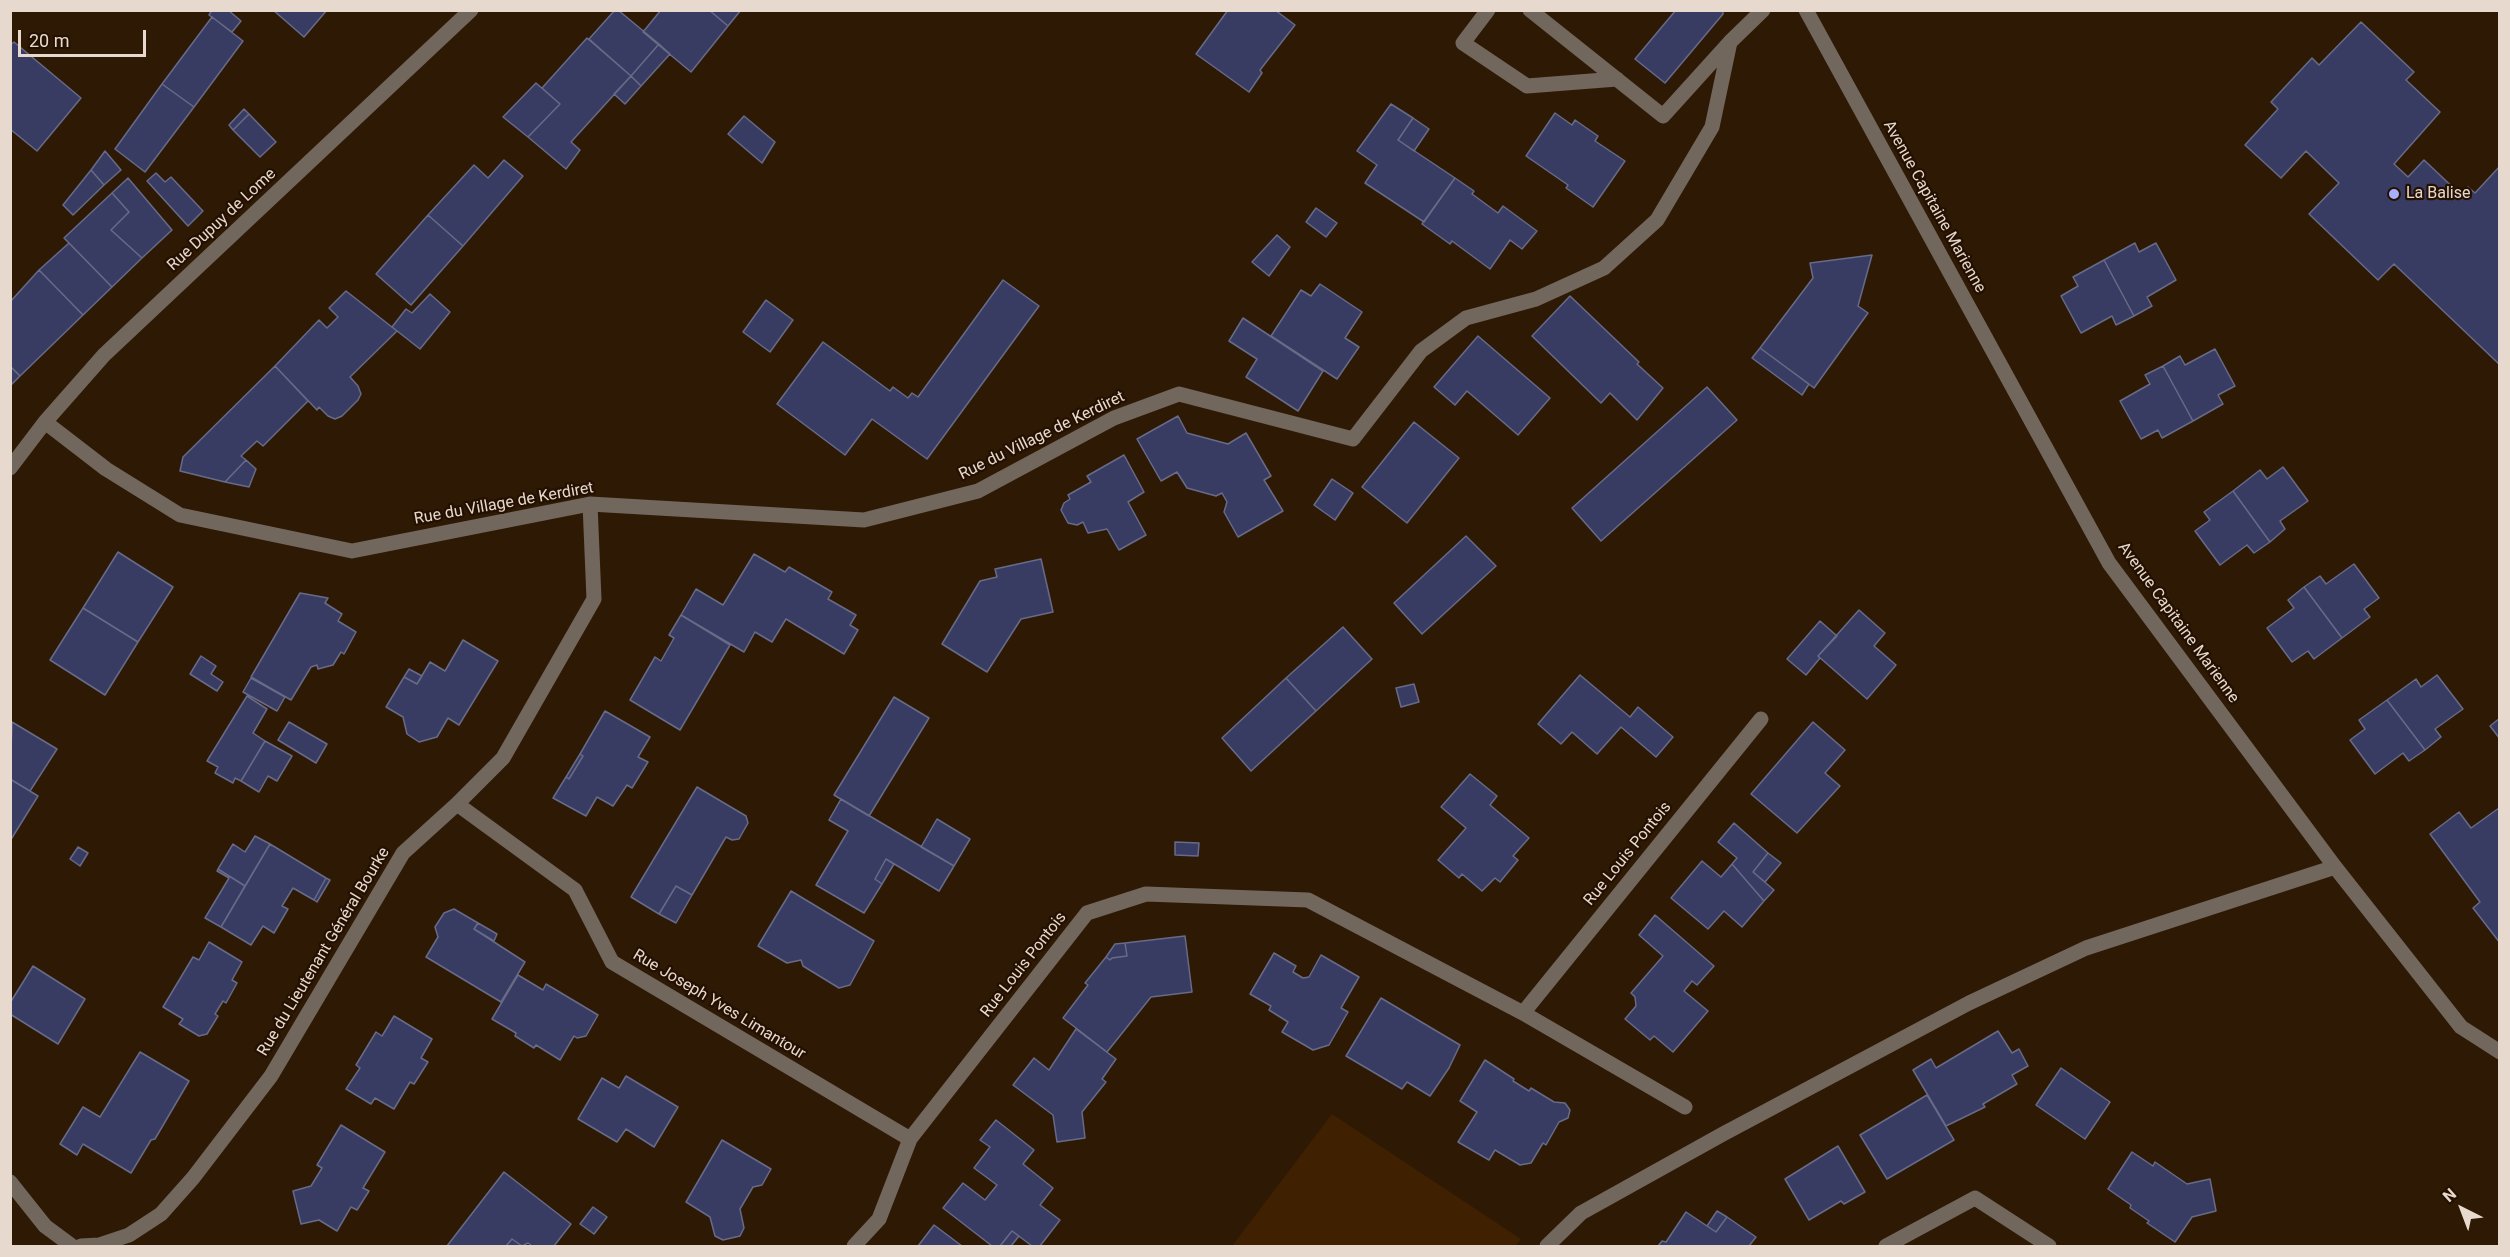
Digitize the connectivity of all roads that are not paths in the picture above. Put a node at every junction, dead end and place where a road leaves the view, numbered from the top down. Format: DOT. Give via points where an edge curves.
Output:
graph roads {
  1 [pos="471,10"];
  2 [pos="1488,10"];
  3 [pos="1530,10"];
  4 [pos="1763,10"];
  5 [pos="1806,10"];
  6 [pos="1730,42"];
  7 [pos="1617,79"];
  8 [pos="45,422"];
  9 [pos="10,468"];
  10 [pos="590,504"];
  11 [pos="1761,719"];
  12 [pos="457,804"];
  13 [pos="2335,867"];
  14 [pos="1523,1013"];
  15 [pos="2499,1052"];
  16 [pos="1685,1107"];
  17 [pos="910,1139"];
  18 [pos="10,1182"];
  19 [pos="72,1246"];
  20 [pos="81,1246"];
  21 [pos="854,1246"];
  22 [pos="1547,1246"];
  23 [pos="1886,1246"];
  24 [pos="2049,1246"];
  1 -- 8 [label="street, Rue Dupuy de Lome" via="104,355"];
  2 -- 7 [label="street" via="1463,43 1527,86"];
  3 -- 7 [label="street"];
  4 -- 6 [label="street"];
  5 -- 13 [label="street, Avenue Capitaine Marienne" via="2109,563"];
  6 -- 7 [label="street" via="1663,116"];
  6 -- 10 [label="street, Rue du Village de Kerdiret" via="1712,127 1657,220 1604,268 1536,299 1466,318 1421,351 1353,438 1179,394 1114,418 978,491 864,520"];
  8 -- 9 [label="street, Rue Dupuy de Lome"];
  8 -- 10 [label="street, Rue du Village de Kerdiret" via="106,469 180,515 351,551"];
  10 -- 12 [label="street, Rue du Lieutenant Général Bourke" via="594,599 503,758"];
  11 -- 14 [label="street, Rue Louis Pontois"];
  12 -- 17 [label="street, Rue Joseph Yves Limantour" via="575,890 612,962"];
  12 -- 20 [label="street, Rue du Lieutenant Général Bourke" via="403,853 271,1076 194,1178 161,1214 129,1235 99,1245"];
  13 -- 15 [label="street, Avenue Capitaine Marienne" via="2461,1027"];
  13 -- 22 [label="street" via="2086,948 1969,1003 1581,1212"];
  14 -- 16 [label="street, Rue Louis Pontois"];
  14 -- 17 [label="street, Rue Louis Pontois" via="1308,900 1146,894 1087,913"];
  17 -- 21 [label="street, Rue Louis Pontois" via="879,1219"];
  18 -- 19 [label="street" via="45,1226"];
  23 -- 24 [label="street" via="1975,1198"];
}
